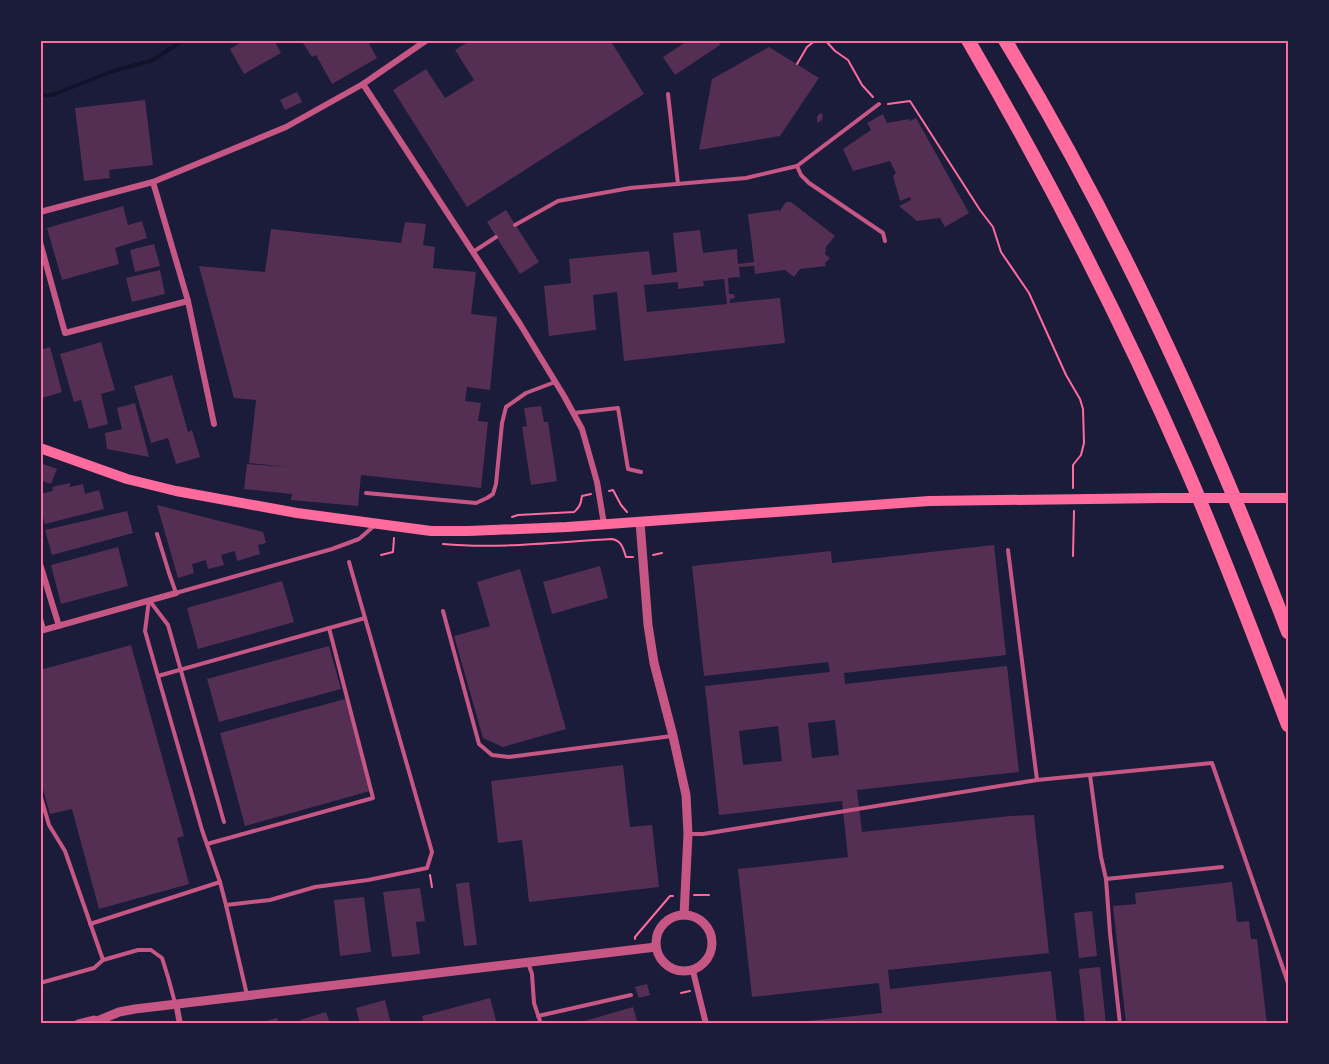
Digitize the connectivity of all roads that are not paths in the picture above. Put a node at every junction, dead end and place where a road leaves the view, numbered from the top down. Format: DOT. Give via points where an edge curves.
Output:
graph roads {
  1 [pos="427,40"];
  2 [pos="968,40"];
  3 [pos="1005,40"];
  4 [pos="363,84"];
  5 [pos="668,94"];
  6 [pos="879,104"];
  7 [pos="797,166"];
  8 [pos="153,182"];
  9 [pos="678,184"];
  10 [pos="40,212"];
  11 [pos="515,225"];
  12 [pos="496,237"];
  13 [pos="885,241"];
  14 [pos="40,242"];
  15 [pos="473,252"];
  16 [pos="188,301"];
  17 [pos="556,382"];
  18 [pos="574,413"];
  19 [pos="214,424"];
  20 [pos="40,448"];
  21 [pos="641,472"];
  22 [pos="366,493"];
  23 [pos="1288,498"];
  24 [pos="640,522"];
  25 [pos="377,524"];
  26 [pos="604,524"];
  27 [pos="158,534"];
  28 [pos="1008,550"];
  29 [pos="349,562"];
  30 [pos="40,564"];
  31 [pos="176,593"];
  32 [pos="148,600"];
  33 [pos="443,611"];
  34 [pos="40,615"];
  35 [pos="365,618"];
  36 [pos="59,626"];
  37 [pos="329,628"];
  38 [pos="42,631"];
  39 [pos="1288,632"];
  40 [pos="181,669"];
  41 [pos="158,676"];
  42 [pos="1288,725"];
  43 [pos="673,736"];
  44 [pos="1090,775"];
  45 [pos="1036,780"];
  46 [pos="40,794"];
  47 [pos="224,822"];
  48 [pos="688,834"];
  49 [pos="207,844"];
  50 [pos="1222,867"];
  51 [pos="1106,879"];
  52 [pos="220,882"];
  53 [pos="226,905"];
  54 [pos="684,915"];
  55 [pos="90,924"];
  56 [pos="656,947"];
  57 [pos="103,960"];
  58 [pos="528,962"];
  59 [pos="693,971"];
  60 [pos="40,983"];
  61 [pos="1288,983"];
  62 [pos="247,995"];
  63 [pos="631,995"];
  64 [pos="176,1004"];
  65 [pos="538,1016"];
  66 [pos="94,1022"];
  67 [pos="78,1023"];
  68 [pos="180,1023"];
  69 [pos="541,1023"];
  70 [pos="706,1023"];
  71 [pos="1120,1023"];
  1 -- 4 [label="street"];
  2 -- 42 [label="highway" via="1044,175 1142,368 1215,534"];
  3 -- 39 [label="highway" via="1069,151 1174,358"];
  4 -- 8 [label="street" via="286,127"];
  4 -- 15 [label="street"];
  5 -- 9 [label="lane"];
  6 -- 7 [label="lane"];
  7 -- 9 [label="lane" via="746,178"];
  7 -- 13 [label="lane" via="809,183 883,233"];
  8 -- 10 [label="street"];
  8 -- 16 [label="street"];
  9 -- 11 [label="lane" via="558,201"];
  12 -- 15 [label="lane"];
  14 -- 16 [label="street" via="65,333"];
  15 -- 17 [label="street"];
  16 -- 19 [label="street"];
  17 -- 18 [label="street"];
  17 -- 22 [label="lane" via="525,393 506,407 496,484 487,498 476,503"];
  18 -- 21 [label="lane" via="618,408 628,469"];
  18 -- 26 [label="street" via="582,429"];
  20 -- 25 [label="main road" via="127,479 176,491"];
  23 -- 24 [label="main road" via="920,501"];
  24 -- 26 [label="main road"];
  24 -- 43 [label="street" via="648,625"];
  25 -- 26 [label="main road" via="468,531"];
  25 -- 31 [label="lane" via="358,539 332,549"];
  27 -- 31 [label="lane"];
  28 -- 45 [label="lane"];
  29 -- 35 [label="lane"];
  30 -- 36 [label="street"];
  31 -- 32 [label="street"];
  32 -- 36 [label="street"];
  32 -- 40 [label="lane" via="168,625"];
  32 -- 41 [label="lane" via="145,632"];
  33 -- 43 [label="lane" via="479,744 492,755 509,757"];
  34 -- 38 [label="lane"];
  35 -- 37 [label="lane"];
  35 -- 53 [label="lane" via="432,852 427,868 315,887 270,900"];
  36 -- 38 [label="street"];
  37 -- 40 [label="lane"];
  37 -- 49 [label="lane" via="374,798"];
  40 -- 41 [label="lane"];
  40 -- 47 [label="lane"];
  41 -- 49 [label="lane"];
  43 -- 48 [label="street" via="686,795"];
  44 -- 45 [label="lane"];
  44 -- 51 [label="lane"];
  44 -- 61 [label="lane" via="1212,763"];
  45 -- 48 [label="lane"];
  46 -- 55 [label="lane"];
  48 -- 54 [label="street"];
  49 -- 52 [label="lane"];
  50 -- 51 [label="lane"];
  51 -- 71 [label="lane"];
  52 -- 53 [label="lane"];
  52 -- 55 [label="lane"];
  53 -- 62 [label="lane"];
  54 -- 56 [label="street" via="663,925"];
  54 -- 59 [label="street" via="703,922 712,939 708,958"];
  55 -- 57 [label="lane"];
  56 -- 58 [label="street"];
  56 -- 59 [label="street" via="659,957 674,970"];
  57 -- 60 [label="lane" via="94,968"];
  57 -- 64 [label="lane" via="151,950 162,958"];
  58 -- 62 [label="street"];
  58 -- 65 [label="lane"];
  59 -- 70 [label="street"];
  62 -- 64 [label="street"];
  63 -- 65 [label="lane"];
  64 -- 66 [label="street" via="119,1012"];
  64 -- 68 [label="street"];
  65 -- 69 [label="lane"];
  66 -- 67 [label="street"];
}
